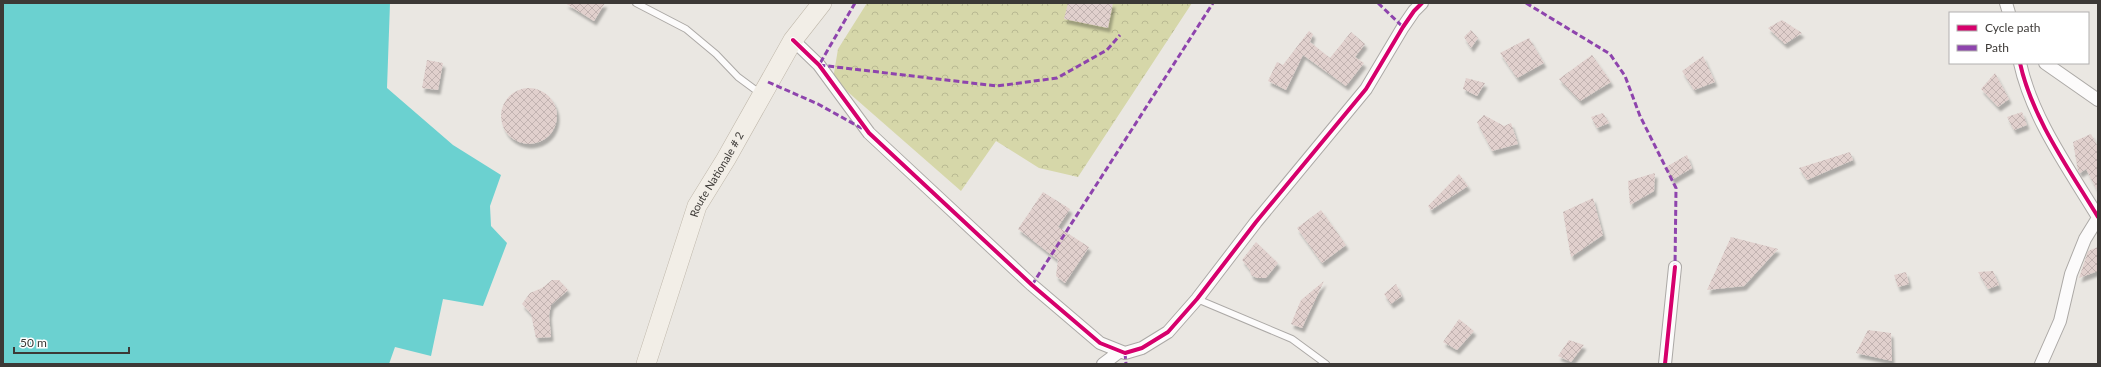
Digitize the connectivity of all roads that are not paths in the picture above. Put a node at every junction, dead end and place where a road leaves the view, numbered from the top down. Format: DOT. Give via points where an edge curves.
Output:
graph roads {
  1 [pos="636,3"];
  2 [pos="822,3"];
  3 [pos="1422,3"];
  4 [pos="793,40"];
  5 [pos="2020,64"];
  6 [pos="2046,64"];
  7 [pos="761,94"];
  8 [pos="2098,100"];
  9 [pos="2098,218"];
  10 [pos="1674,267"];
  11 [pos="1197,299"];
  12 [pos="1119,352"];
  13 [pos="646,364"];
  14 [pos="1104,364"];
  15 [pos="1326,364"];
  16 [pos="1665,364"];
  17 [pos="2041,364"];
  1 -- 7 [label="lane" via="686,29 738,77"];
  2 -- 4 [label="main road, Route Nationale # 2"];
  3 -- 11 [label="street" via="1402,27 1366,89 1256,222"];
  4 -- 7 [label="main road, Route Nationale # 2"];
  4 -- 12 [label="street" via="820,65 869,133 1032,285 1100,343"];
  5 -- 9 [label="street" via="2046,132"];
  6 -- 8 [label="street"];
  7 -- 13 [label="main road, Route Nationale # 2" via="698,206"];
  9 -- 17 [label="street" via="2085,239 2071,274 2060,322"];
  10 -- 16 [label="street"];
  11 -- 12 [label="street" via="1168,332 1142,348 1125,353"];
  11 -- 15 [label="lane" via="1292,339"];
  12 -- 14 [label="street"];
}
